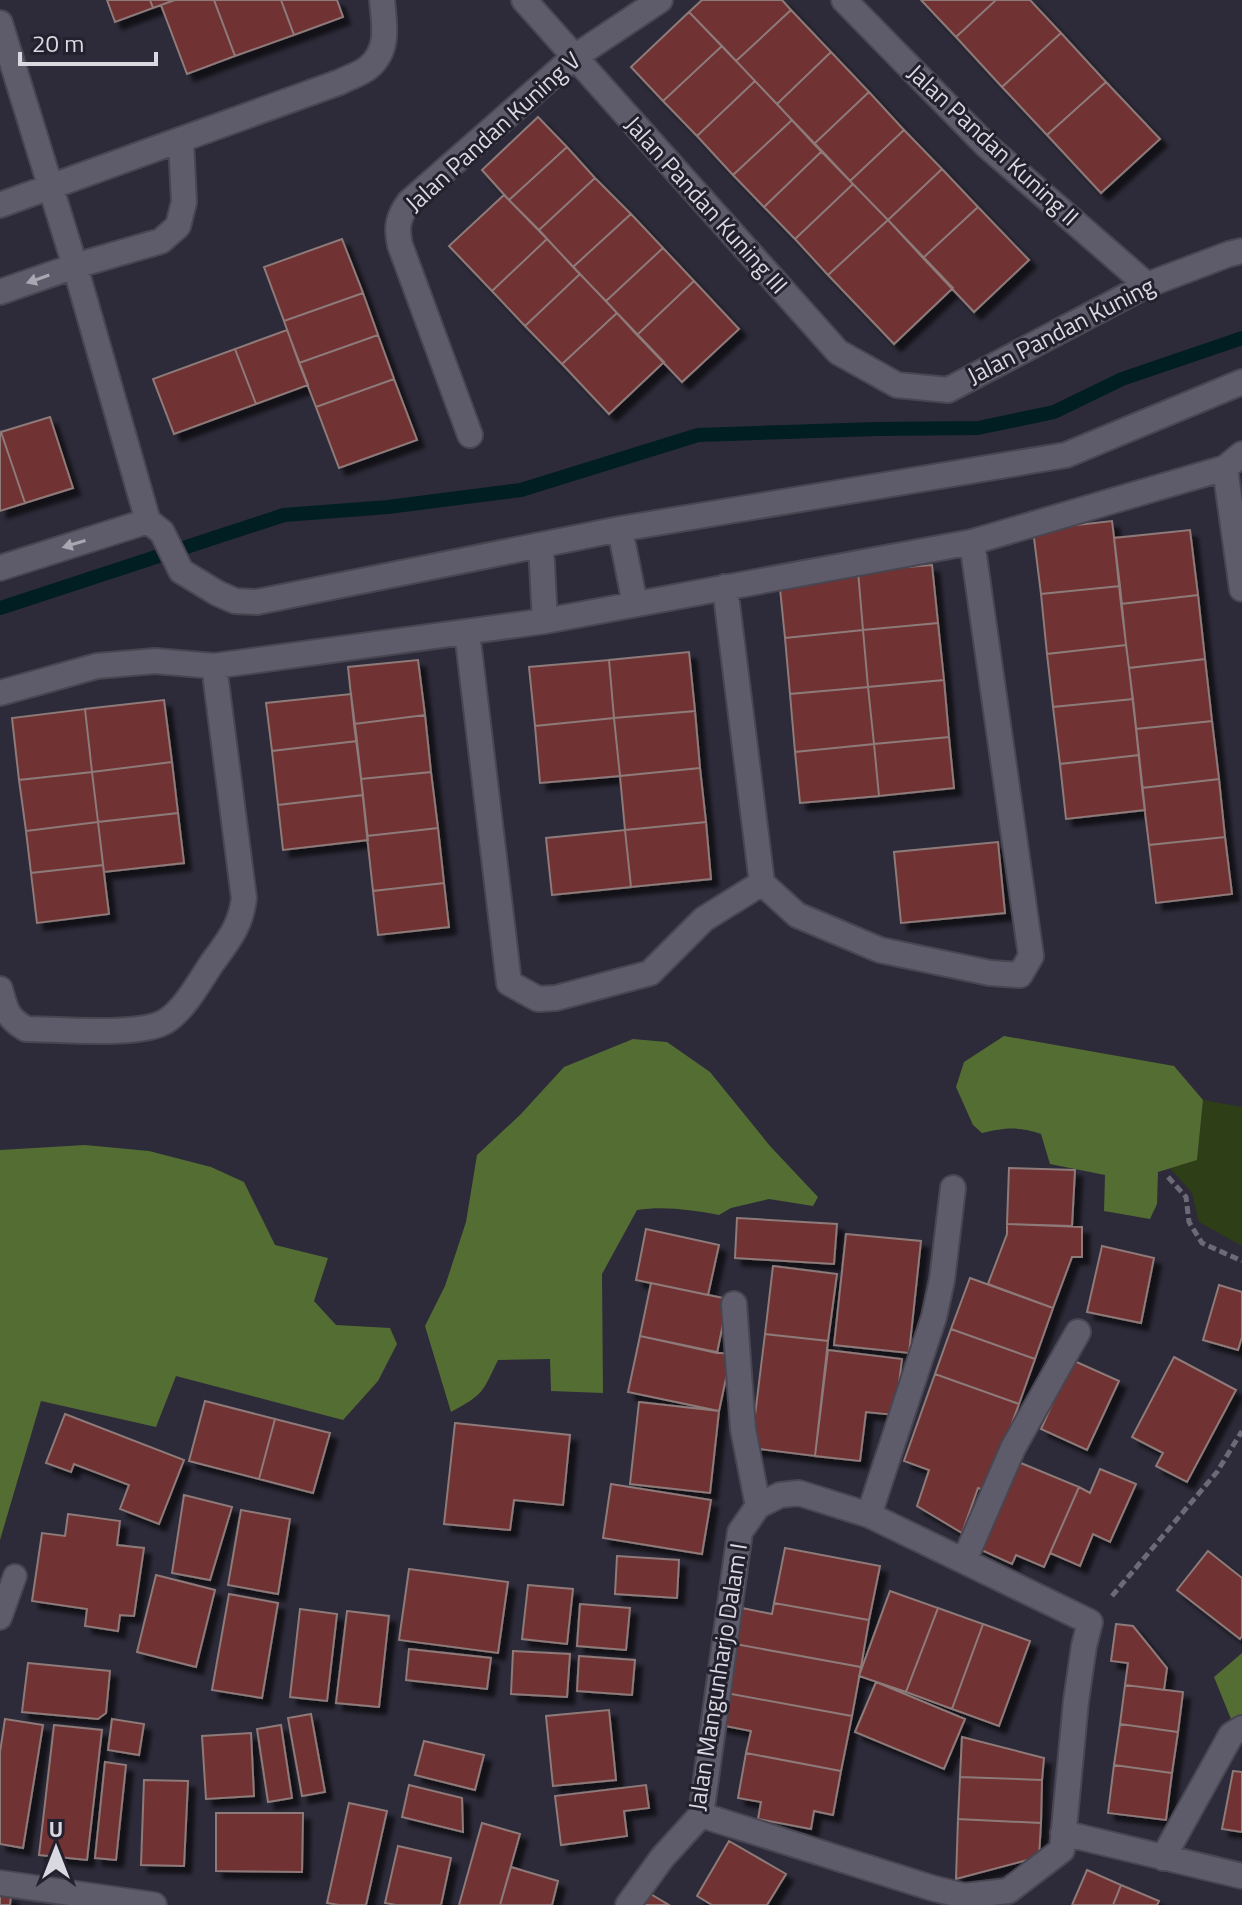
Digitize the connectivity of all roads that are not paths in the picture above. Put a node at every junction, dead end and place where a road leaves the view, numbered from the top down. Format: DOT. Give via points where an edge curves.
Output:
graph roads {
  1 [pos="382,0"];
  2 [pos="524,0"];
  3 [pos="660,0"];
  4 [pos="844,0"];
  5 [pos="0,23"];
  6 [pos="573,58"];
  7 [pos="181,141"];
  8 [pos="51,187"];
  9 [pos="0,205"];
  10 [pos="1242,251"];
  11 [pos="75,266"];
  12 [pos="1147,285"];
  13 [pos="0,292"];
  14 [pos="838,352"];
  15 [pos="1242,382"];
  16 [pos="470,435"];
  17 [pos="1234,461"];
  18 [pos="155,526"];
  19 [pos="620,529"];
  20 [pos="972,542"];
  21 [pos="541,546"];
  22 [pos="0,568"];
  23 [pos="725,587"];
  24 [pos="1242,589"];
  25 [pos="635,604"];
  26 [pos="545,621"];
  27 [pos="467,632"];
  28 [pos="214,666"];
  29 [pos="0,693"];
  30 [pos="762,883"];
  31 [pos="0,989"];
  32 [pos="953,1188"];
  33 [pos="734,1304"];
  34 [pos="1078,1332"];
  35 [pos="758,1506"];
  36 [pos="869,1515"];
  37 [pos="964,1561"];
  38 [pos="15,1576"];
  39 [pos="0,1618"];
  40 [pos="1242,1728"];
  41 [pos="701,1815"];
  42 [pos="1063,1833"];
  43 [pos="1163,1858"];
  44 [pos="1242,1876"];
  45 [pos="0,1883"];
  46 [pos="154,1905"];
  47 [pos="628,1905"];
  1 -- 7 [label="street" via="385,38 368,68"];
  2 -- 6 [label="street, Jalan Pandan Kuning III"];
  3 -- 6 [label="street, Jalan Pandan Kuning V"];
  4 -- 12 [label="street, Jalan Pandan Kuning II" via="987,146"];
  5 -- 8 [label="street"];
  6 -- 14 [label="street, Jalan Pandan Kuning III"];
  6 -- 16 [label="street, Jalan Pandan Kuning V" via="399,216 400,245"];
  7 -- 8 [label="street"];
  7 -- 11 [label="street" via="184,202 178,226 161,241"];
  8 -- 9 [label="street"];
  8 -- 11 [label="street"];
  10 -- 12 [label="street, Jalan Pandan Kuning"];
  11 -- 13 [label="street, one-way"];
  11 -- 18 [label="street"];
  12 -- 14 [label="street, Jalan Pandan Kuning" via="948,390 897,385"];
  15 -- 19 [label="street" via="1066,455"];
  17 -- 20 [label="street"];
  17 -- 24 [label="street"];
  18 -- 21 [label="street" via="181,571 235,601 257,602"];
  18 -- 22 [label="street, one-way"];
  19 -- 21 [label="street"];
  19 -- 25 [label="street"];
  20 -- 23 [label="street"];
  20 -- 30 [label="street" via="1031,956 1020,975 880,950 797,915"];
  21 -- 26 [label="street"];
  23 -- 25 [label="street"];
  23 -- 30 [label="street"];
  25 -- 26 [label="street"];
  26 -- 27 [label="street"];
  27 -- 28 [label="street"];
  27 -- 30 [label="street" via="509,983 538,999 556,998 650,973 704,919"];
  28 -- 29 [label="street" via="155,661 97,666"];
  28 -- 31 [label="street" via="244,898 235,930 184,1002 166,1021 145,1029 26,1029 12,1020"];
  32 -- 36 [label="street" via="934,1317"];
  33 -- 35 [label="street" via="743,1429"];
  34 -- 37 [label="street" via="1013,1448"];
  35 -- 36 [label="street" via="799,1493"];
  35 -- 41 [label="street, Jalan Mangunharjo Dalam I" via="740,1532"];
  36 -- 37 [label="street"];
  37 -- 42 [label="street" via="1090,1622"];
  38 -- 39 [label="lane"];
  40 -- 43 [label="street" via="1231,1735"];
  41 -- 42 [label="street" via="964,1896 1008,1891 1062,1850"];
  41 -- 47 [label="street, Jalan Mangunharjo Dalam I"];
  42 -- 43 [label="street"];
  43 -- 44 [label="street"];
  45 -- 46 [label="street"];
}
